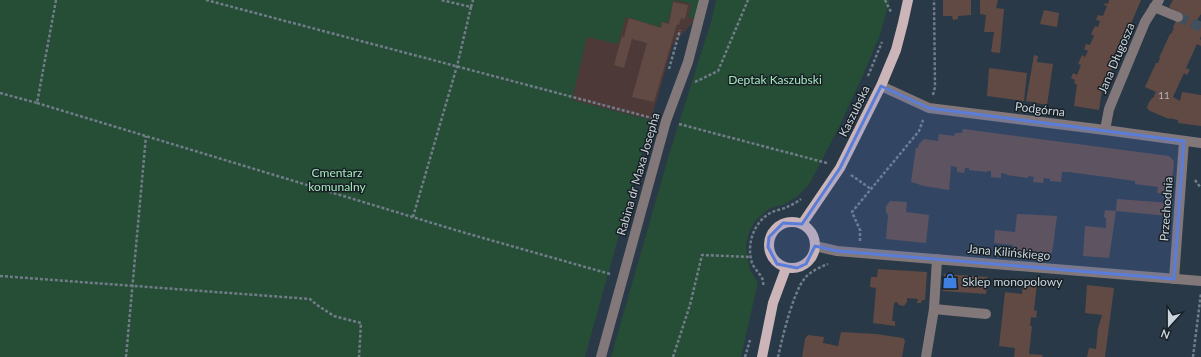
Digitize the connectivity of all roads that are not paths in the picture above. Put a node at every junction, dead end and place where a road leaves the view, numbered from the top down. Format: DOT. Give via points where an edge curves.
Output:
graph roads {
  1 [pos="704,0"];
  2 [pos="908,0"];
  3 [pos="1156,4"];
  4 [pos="1178,17"];
  5 [pos="881,86"];
  6 [pos="1105,130"];
  7 [pos="1184,141"];
  8 [pos="1201,143"];
  9 [pos="802,224"];
  10 [pos="815,246"];
  11 [pos="937,259"];
  12 [pos="786,268"];
  13 [pos="1174,279"];
  14 [pos="1201,282"];
  15 [pos="934,309"];
  16 [pos="986,314"];
  17 [pos="601,357"];
  18 [pos="762,357"];
  19 [pos="926,357"];
  1 -- 17 [label="street, Rabina dr Maxa Josepha" via="688,62 666,121"];
  2 -- 5 [label="main road, Kaszubska" via="896,50"];
  3 -- 4 [label="street"];
  3 -- 6 [label="street, Jana Długosza" via="1145,22 1109,109"];
  5 -- 6 [label="street, Podgórna" via="929,108"];
  5 -- 9 [label="main road, Kaszubska" via="840,168"];
  6 -- 7 [label="street, Podgórna"];
  7 -- 8 [label="street, Podgórna"];
  7 -- 13 [label="street, Przechodnia"];
  9 -- 10 [label="main road" via="814,237"];
  9 -- 12 [label="main road" via="783,223 769,237 768,247 771,256 777,264"];
  10 -- 11 [label="street, Jana Kilińskiego"];
  10 -- 12 [label="main road" via="813,256 806,264"];
  11 -- 13 [label="street, Jana Kilińskiego"];
  11 -- 15 [label="street"];
  12 -- 18 [label="main road" via="773,303"];
  13 -- 14 [label="street, Jana Kilińskiego"];
  15 -- 16 [label="street"];
  15 -- 19 [label="street"];
}
